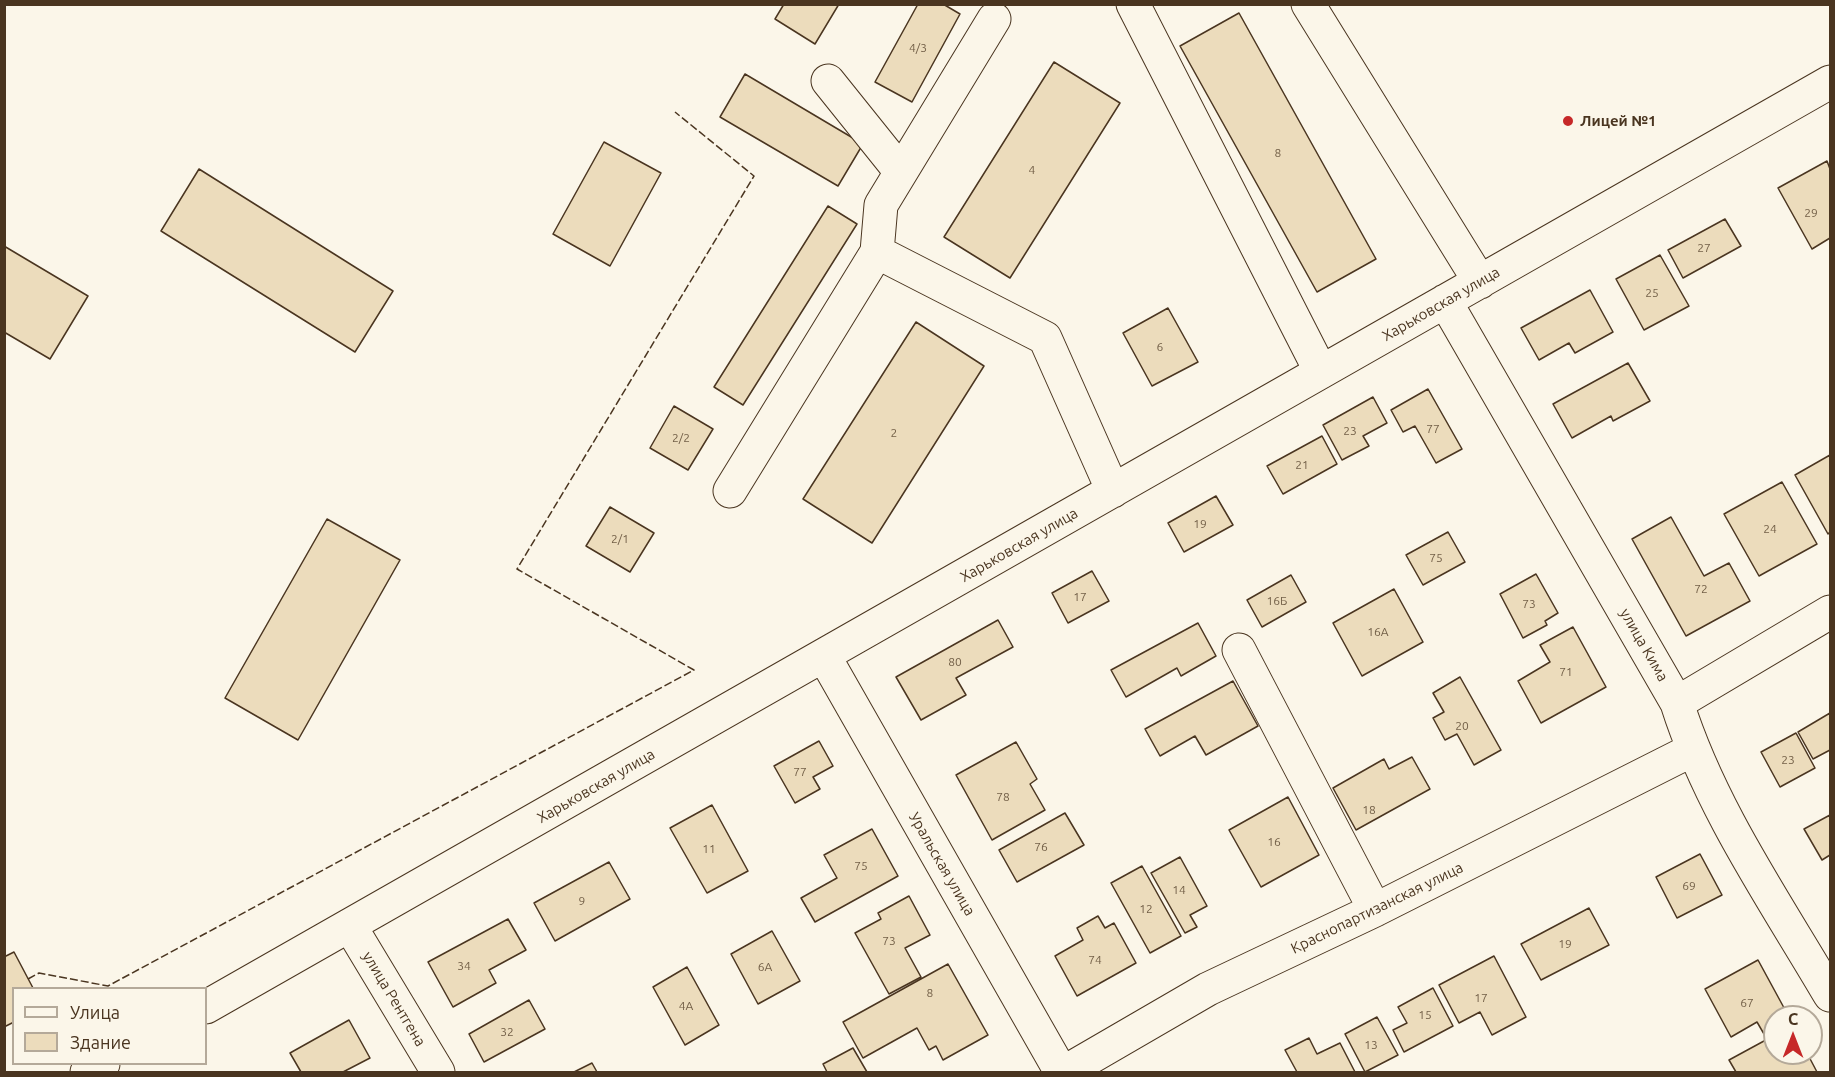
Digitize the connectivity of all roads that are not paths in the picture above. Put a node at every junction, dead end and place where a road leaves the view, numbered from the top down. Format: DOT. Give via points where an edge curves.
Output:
graph roads {
  1 [pos="1133,4"];
  2 [pos="1308,4"];
  3 [pos="994,19"];
  4 [pos="828,81"];
  5 [pos="1830,82"];
  6 [pos="901,172"];
  7 [pos="877,252"];
  8 [pos="1480,282"];
  9 [pos="1445,302"];
  10 [pos="1321,372"];
  11 [pos="730,491"];
  12 [pos="1113,491"];
  13 [pos="1830,612"];
  14 [pos="1239,650"];
  15 [pos="824,656"];
  16 [pos="1677,703"];
  17 [pos="1692,750"];
  18 [pos="1375,910"];
  19 [pos="350,926"];
  20 [pos="1830,994"];
  21 [pos="207,1005"];
  22 [pos="101,1065"];
  23 [pos="1053,1069"];
  24 [pos="87,1072"];
  25 [pos="438,1072"];
  1 -- 10 [label="street"];
  2 -- 8 [label="street"];
  3 -- 6 [label="street"];
  4 -- 6 [label="street"];
  5 -- 8 [label="street, Харьковская улица"];
  6 -- 7 [label="street" via="881,205"];
  7 -- 11 [label="street"];
  7 -- 12 [label="street" via="1045,338"];
  8 -- 9 [label="street, Харьковская улица"];
  9 -- 10 [label="street, Харьковская улица"];
  9 -- 16 [label="street, улица Кима"];
  10 -- 12 [label="street, Харьковская улица"];
  12 -- 15 [label="street, Харьковская улица"];
  13 -- 16 [label="street"];
  14 -- 18 [label="street"];
  15 -- 19 [label="street, Харьковская улица"];
  15 -- 23 [label="street, Уральская улица"];
  16 -- 17 [label="street, улица Кима"];
  17 -- 18 [label="street, Краснопартизанская улица"];
  17 -- 20 [label="street, улица Кима" via="1734,833"];
  18 -- 23 [label="street, Краснопартизанская улица" via="1208,989"];
  19 -- 21 [label="street, Харьковская улица"];
  19 -- 25 [label="street, улица Рентгена"];
  22 -- 24 [label="street"];
}
